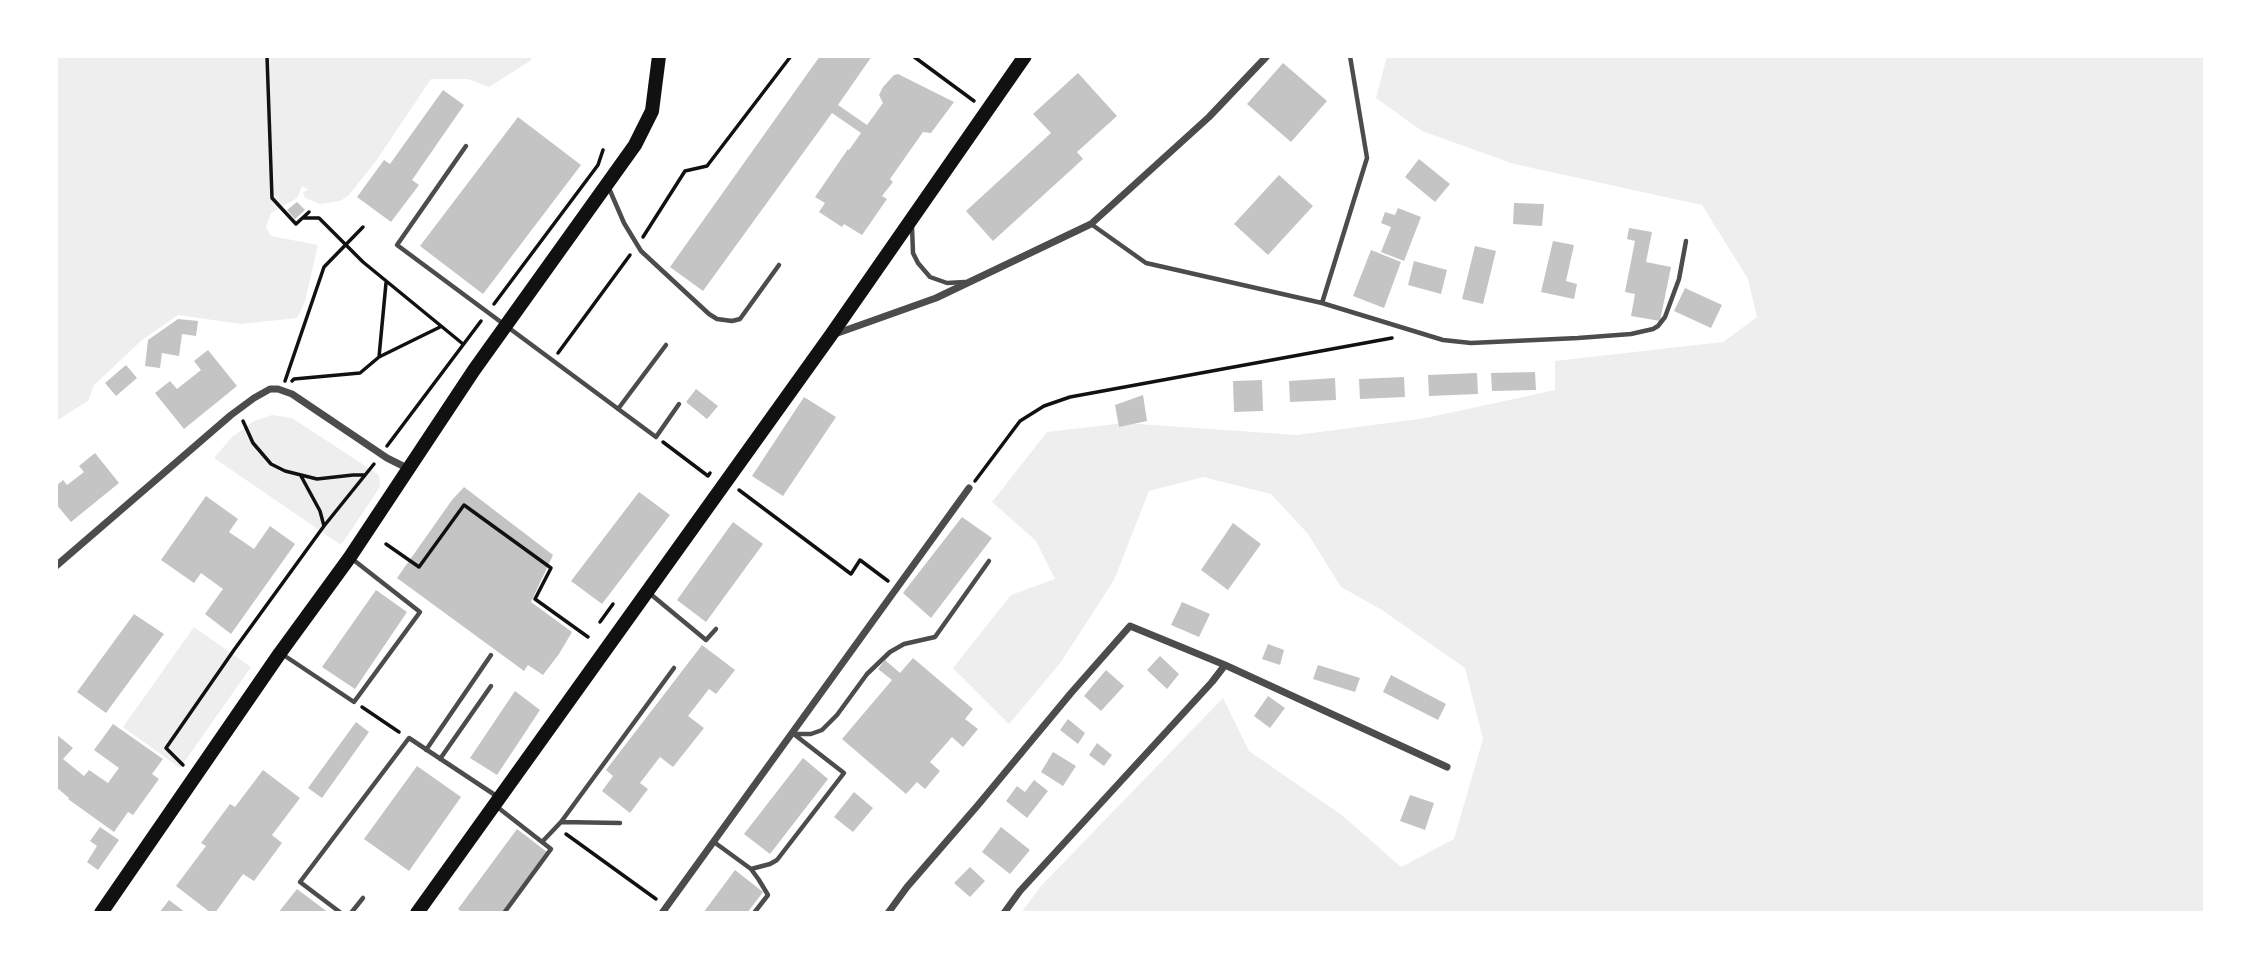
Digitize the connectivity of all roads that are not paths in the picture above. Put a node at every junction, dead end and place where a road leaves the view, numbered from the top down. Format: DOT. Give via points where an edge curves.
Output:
graph roads {
  1 [pos="659,56"];
  2 [pos="1025,56"];
  3 [pos="1267,56"];
  4 [pos="1350,56"];
  5 [pos="467,146"];
  6 [pos="607,184"];
  7 [pos="912,219"];
  8 [pos="1091,224"];
  9 [pos="1686,241"];
  10 [pos="779,265"];
  11 [pos="970,282"];
  12 [pos="1322,303"];
  13 [pos="505,325"];
  14 [pos="831,335"];
  15 [pos="666,345"];
  16 [pos="679,404"];
  17 [pos="618,409"];
  18 [pos="409,470"];
  19 [pos="970,488"];
  20 [pos="350,557"];
  21 [pos="989,561"];
  22 [pos="56,566"];
  23 [pos="647,592"];
  24 [pos="716,629"];
  25 [pos="281,653"];
  26 [pos="491,655"];
  27 [pos="1225,665"];
  28 [pos="674,668"];
  29 [pos="491,687"];
  30 [pos="793,734"];
  31 [pos="426,750"];
  32 [pos="440,759"];
  33 [pos="1447,767"];
  34 [pos="497,802"];
  35 [pos="561,822"];
  36 [pos="620,823"];
  37 [pos="542,842"];
  38 [pos="714,842"];
  39 [pos="751,869"];
  40 [pos="363,898"];
  41 [pos="424,910"];
  42 [pos="664,910"];
  43 [pos="101,913"];
  44 [pos="341,913"];
  45 [pos="351,913"];
  46 [pos="504,913"];
  47 [pos="754,913"];
  48 [pos="888,913"];
  49 [pos="1004,913"];
  1 -- 6 [label="main road" via="652,111"];
  2 -- 7 [label="main road"];
  3 -- 8 [label="street" via="1209,117"];
  4 -- 12 [label="lane" via="1367,158"];
  5 -- 13 [label="lane" via="397,245"];
  6 -- 10 [label="lane" via="641,251 709,314 725,321 740,318"];
  6 -- 13 [label="main road"];
  7 -- 11 [label="lane" via="913,253 930,277 947,283"];
  7 -- 14 [label="main road"];
  8 -- 11 [label="street"];
  8 -- 12 [label="lane" via="1146,263"];
  9 -- 12 [label="lane" via="1665,317 1653,329 1631,334 1471,343 1443,340"];
  11 -- 14 [label="street"];
  13 -- 17 [label="lane"];
  13 -- 18 [label="main road"];
  14 -- 23 [label="main road"];
  15 -- 17 [label="lane"];
  16 -- 17 [label="lane" via="656,437"];
  18 -- 20 [label="main road"];
  18 -- 22 [label="street" via="292,394 266,391 237,410"];
  19 -- 30 [label="street"];
  20 -- 25 [label="main road"];
  20 -- 25 [label="lane" via="420,612 354,702"];
  21 -- 30 [label="lane" via="935,637 890,652 822,730"];
  23 -- 24 [label="lane" via="706,640"];
  23 -- 34 [label="main road"];
  25 -- 43 [label="main road"];
  26 -- 31 [label="lane"];
  27 -- 33 [label="street"];
  27 -- 48 [label="street" via="1130,626"];
  27 -- 49 [label="street"];
  28 -- 35 [label="lane"];
  29 -- 32 [label="lane"];
  30 -- 38 [label="street"];
  30 -- 39 [label="lane" via="844,773 776,860"];
  31 -- 32 [label="lane"];
  31 -- 44 [label="lane" via="409,738 300,882"];
  32 -- 34 [label="lane"];
  34 -- 37 [label="lane"];
  34 -- 41 [label="main road"];
  35 -- 36 [label="lane"];
  35 -- 37 [label="lane"];
  37 -- 46 [label="lane" via="551,849"];
  38 -- 39 [label="lane"];
  38 -- 42 [label="street"];
  39 -- 47 [label="lane" via="768,895"];
  40 -- 45 [label="lane"];
}
